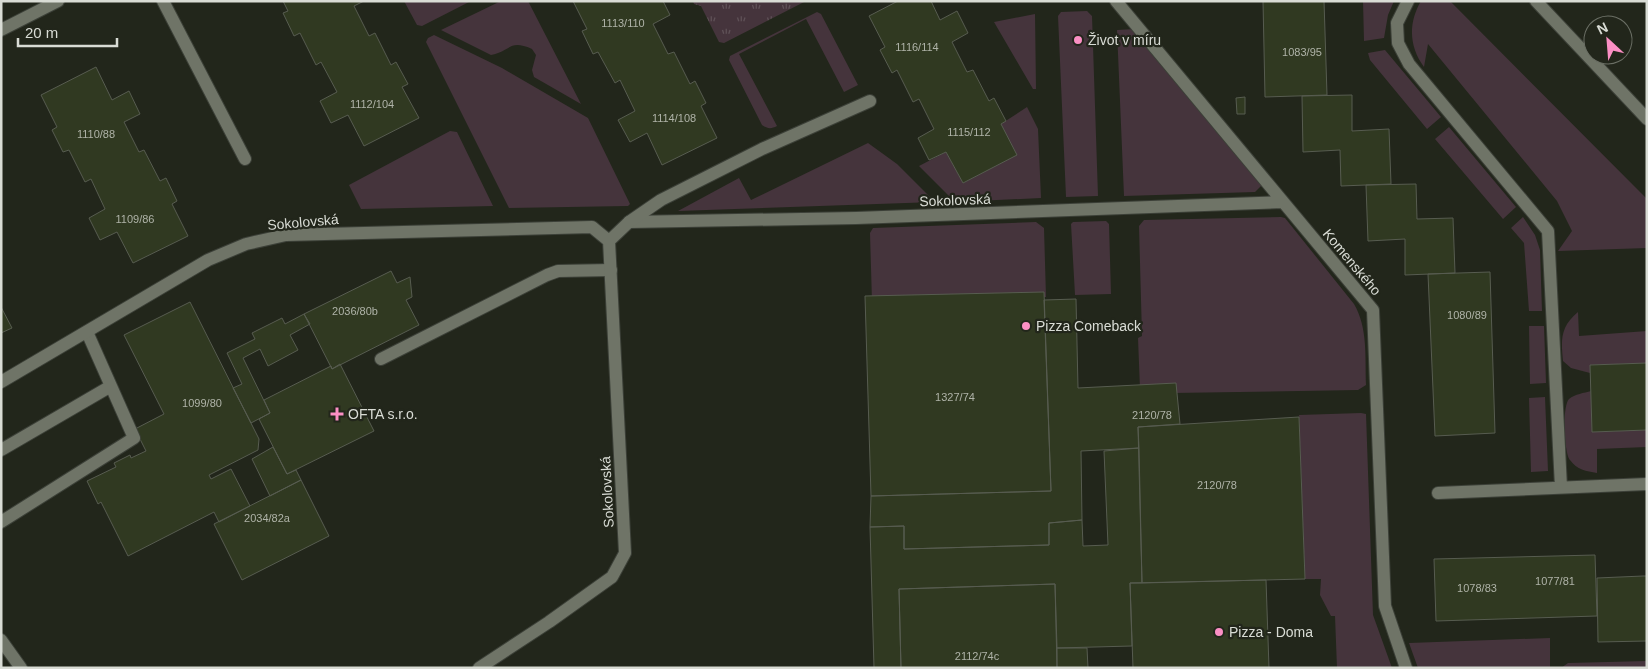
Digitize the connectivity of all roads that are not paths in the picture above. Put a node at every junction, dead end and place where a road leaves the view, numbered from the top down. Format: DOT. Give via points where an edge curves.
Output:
graph roads {
  1 [pos="58,1"];
  2 [pos="163,1"];
  3 [pos="1116,1"];
  4 [pos="1408,1"];
  5 [pos="1536,1"];
  6 [pos="1,30"];
  7 [pos="870,101"];
  8 [pos="1647,119"];
  9 [pos="245,159"];
  10 [pos="1283,202"];
  11 [pos="629,222"];
  12 [pos="609,241"];
  13 [pos="611,270"];
  14 [pos="87,332"];
  15 [pos="381,360"];
  16 [pos="1,382"];
  17 [pos="111,386"];
  18 [pos="1,450"];
  19 [pos="1647,484"];
  20 [pos="1561,487"];
  21 [pos="1438,493"];
  22 [pos="1,522"];
  23 [pos="1,640"];
  24 [pos="21,668"];
  25 [pos="479,668"];
  26 [pos="1406,668"];
  1 -- 6 [label="street"];
  2 -- 9 [label="street"];
  3 -- 10 [label="street, Komenského"];
  4 -- 20 [label="street" via="1397,23 1398,43 1409,64 1548,231"];
  5 -- 8 [label="street"];
  7 -- 11 [label="street" via="669,195"];
  10 -- 11 [label="street, Sokolovská" via="856,218"];
  10 -- 26 [label="street, Komenského" via="1373,310 1385,606"];
  11 -- 12 [label="street"];
  12 -- 13 [label="street, Sokolovská"];
  12 -- 14 [label="street, Sokolovská" via="592,227 286,235 246,244 208,260"];
  13 -- 15 [label="street" via="558,271 547,275"];
  13 -- 25 [label="street, Sokolovská" via="625,553 612,577"];
  14 -- 16 [label="street, Sokolovská"];
  14 -- 17 [label="street"];
  17 -- 18 [label="street"];
  17 -- 22 [label="street" via="134,438"];
  19 -- 20 [label="street"];
  20 -- 21 [label="street"];
  23 -- 24 [label="street"];
}
